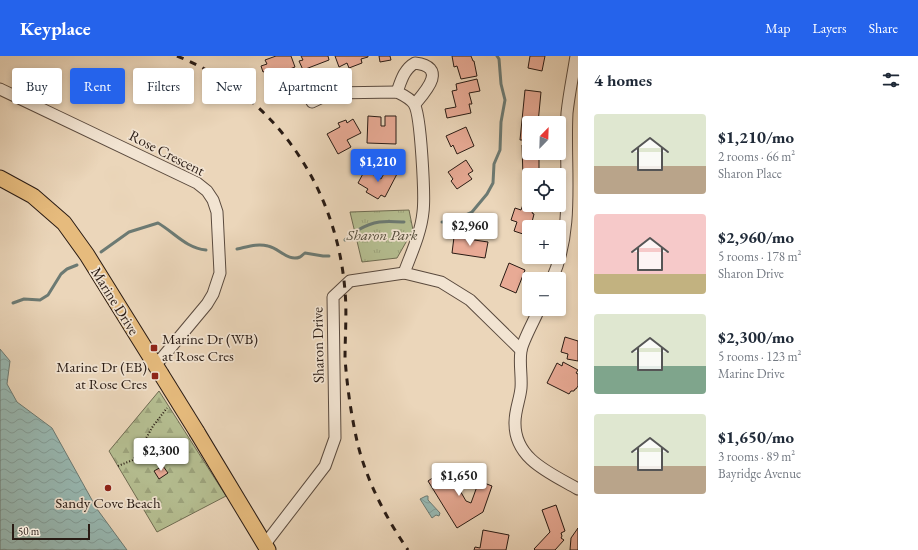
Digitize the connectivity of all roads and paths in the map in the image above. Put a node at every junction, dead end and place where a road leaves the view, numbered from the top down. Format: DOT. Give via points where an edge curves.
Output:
graph roads {
  1 [pos="576,56"];
  2 [pos="0,89"];
  3 [pos="397,92"];
  4 [pos="352,93"];
  5 [pos="415,104"];
  6 [pos="0,178"];
  7 [pos="555,272"];
  8 [pos="404,273"];
  9 [pos="536,316"];
  10 [pos="520,350"];
  11 [pos="158,368"];
  12 [pos="170,404"];
  13 [pos="118,466"];
  14 [pos="578,489"];
  15 [pos="266,547"];
  1 -- 7 [label="street" via="567,113 567,215 559,264"];
  2 -- 11 [label="street, Rose Crescent" via="197,183 207,190 213,200 217,212 220,273 207,304 162,358"];
  3 -- 4 [label="street"];
  3 -- 5 [label="street"];
  3 -- 5 [label="street" via="409,66 415,63 426,66 431,70 432,82"];
  5 -- 8 [label="street" via="419,121 423,212"];
  6 -- 11 [label="main road, Marine Drive" via="33,196 64,222"];
  8 -- 10 [label="street, Sharon Drive" via="441,282 470,300"];
  8 -- 15 [label="street, Sharon Drive" via="350,281 333,297 335,438 325,466"];
  9 -- 10 [label="street"];
  10 -- 14 [label="street" via="521,390 514,420 517,440 532,462"];
  11 -- 15 [label="main road, Marine Drive, bridge"];
  12 -- 13 [label="path" via="153,426 133,460"];
}
